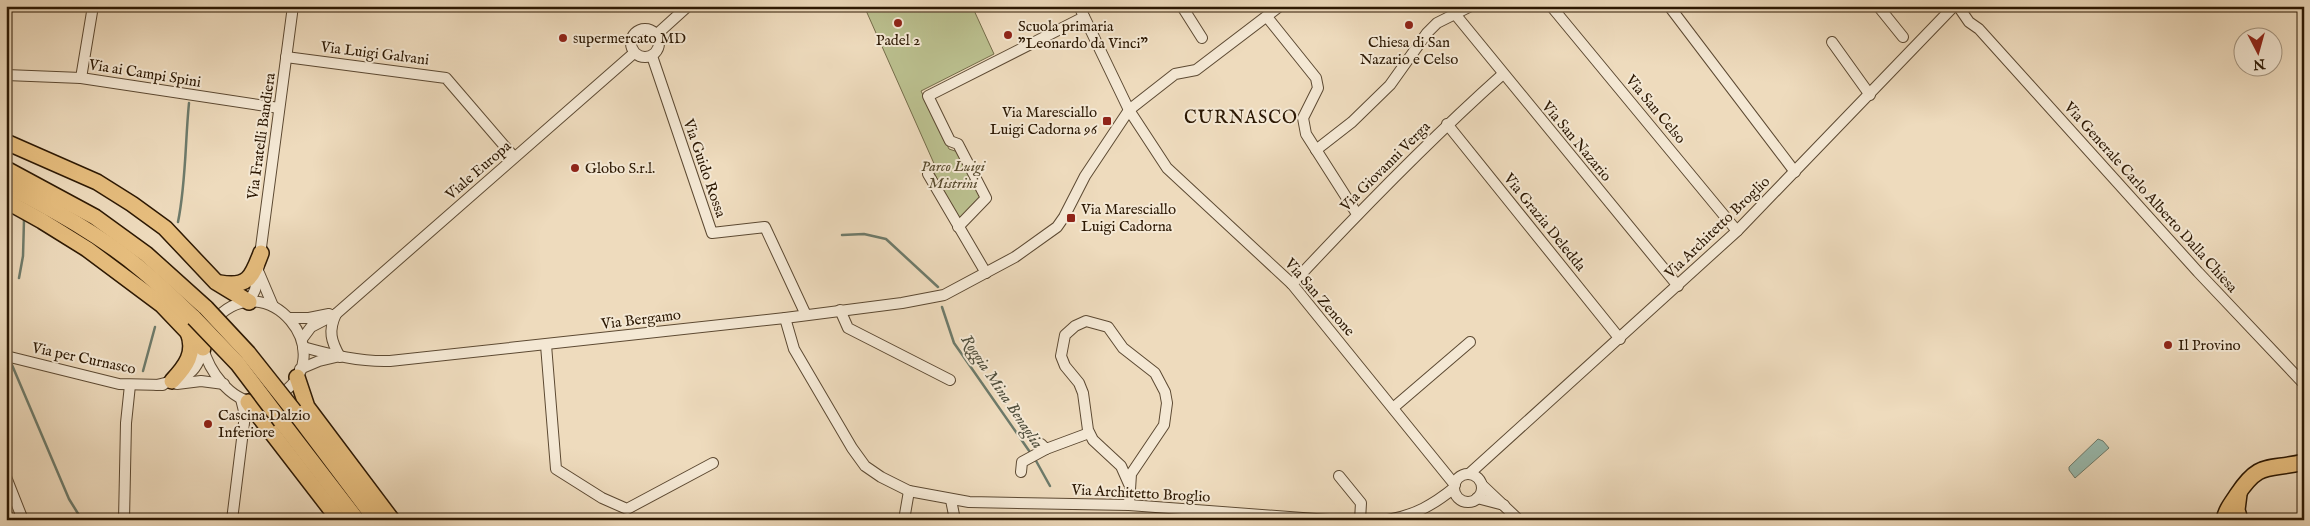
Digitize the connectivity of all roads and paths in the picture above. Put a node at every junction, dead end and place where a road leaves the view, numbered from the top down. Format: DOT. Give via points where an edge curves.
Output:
graph roads {
  1 [pos="92,6"];
  2 [pos="293,6"];
  3 [pos="688,6"];
  4 [pos="1078,6"];
  5 [pos="1186,6"];
  6 [pos="1471,6"];
  7 [pos="1552,6"];
  8 [pos="1669,6"];
  9 [pos="1878,6"];
  10 [pos="1957,6"];
  11 [pos="1272,10"];
  12 [pos="1455,14"];
  13 [pos="1084,17"];
  14 [pos="656,35"];
  15 [pos="1903,37"];
  16 [pos="1202,38"];
  17 [pos="1832,42"];
  18 [pos="634,53"];
  19 [pos="652,56"];
  20 [pos="286,57"];
  21 [pos="1503,74"];
  22 [pos="6,75"];
  23 [pos="81,78"];
  24 [pos="1870,96"];
  25 [pos="279,108"];
  26 [pos="1129,110"];
  27 [pos="1447,124"];
  28 [pos="6,142"];
  29 [pos="1316,150"];
  30 [pos="514,158"];
  31 [pos="6,169"];
  32 [pos="1795,172"];
  33 [pos="928,174"];
  34 [pos="6,185"];
  35 [pos="6,201"];
  36 [pos="1357,214"];
  37 [pos="958,228"];
  38 [pos="1737,231"];
  39 [pos="260,253"];
  40 [pos="258,270"];
  41 [pos="986,274"];
  42 [pos="216,282"];
  43 [pos="1292,284"];
  44 [pos="1678,286"];
  45 [pos="249,302"];
  46 [pos="273,306"];
  47 [pos="840,310"];
  48 [pos="339,311"];
  49 [pos="806,315"];
  50 [pos="290,318"];
  51 [pos="785,318"];
  52 [pos="191,325"];
  53 [pos="1620,339"];
  54 [pos="1470,342"];
  55 [pos="302,343"];
  56 [pos="546,346"];
  57 [pos="203,348"];
  58 [pos="6,356"];
  59 [pos="340,357"];
  60 [pos="298,373"];
  61 [pos="950,380"];
  62 [pos="172,382"];
  63 [pos="224,384"];
  64 [pos="2304,384"];
  65 [pos="130,385"];
  66 [pos="157,385"];
  67 [pos="245,400"];
  68 [pos="1394,408"];
  69 [pos="1089,433"];
  70 [pos="1488,458"];
  71 [pos="2304,462"];
  72 [pos="713,463"];
  73 [pos="1442,467"];
  74 [pos="1021,472"];
  75 [pos="1466,475"];
  76 [pos="1339,476"];
  77 [pos="6,477"];
  78 [pos="1481,483"];
  79 [pos="1129,484"];
  80 [pos="1454,486"];
  81 [pos="909,491"];
  82 [pos="2239,492"];
  83 [pos="1478,498"];
  84 [pos="1460,499"];
  85 [pos="951,500"];
  86 [pos="17,504"];
  87 [pos="1434,504"];
  88 [pos="1505,505"];
  89 [pos="1129,506"];
  90 [pos="6,508"];
  91 [pos="23,520"];
  92 [pos="124,520"];
  93 [pos="232,520"];
  94 [pos="339,520"];
  95 [pos="356,520"];
  96 [pos="376,520"];
  97 [pos="392,520"];
  98 [pos="904,520"];
  99 [pos="955,520"];
  100 [pos="1329,520"];
  101 [pos="1360,520"];
  102 [pos="1388,520"];
  103 [pos="1518,520"];
  104 [pos="2224,520"];
  105 [pos="2240,520"];
  1 -- 23 [label="street"];
  2 -- 20 [label="street, Via Fratelli Bandiera"];
  3 -- 14 [label="street"];
  4 -- 13 [label="street, Via San Zenone"];
  5 -- 16 [label="street" via="1183,8"];
  6 -- 12 [label="street"];
  7 -- 38 [label="street, Via San Celso"];
  8 -- 32 [label="street"];
  9 -- 15 [label="street"];
  10 -- 24 [label="street, Via Architetto Broglio"];
  10 -- 64 [label="street, Via Generale Carlo Alberto Dalla Chiesa"];
  11 -- 26 [label="street" via="1196,70 1175,74"];
  11 -- 29 [label="street" via="1316,78 1318,88 1303,118 1306,134"];
  12 -- 21 [label="street, Via San Nazario"];
  12 -- 29 [label="street" via="1437,23 1390,85 1352,122"];
  13 -- 26 [label="street, Via San Zenone"];
  13 -- 37 [label="street" via="928,96 950,142 958,144 986,198"];
  14 -- 18 [label="street" via="649,30 637,32 631,44"];
  14 -- 19 [label="street" via="659,45"];
  17 -- 24 [label="street"];
  18 -- 19 [label="street" via="642,58"];
  18 -- 30 [label="street, Viale Europa"];
  19 -- 49 [label="street, Via Guido Rossa" via="712,233 765,227"];
  20 -- 25 [label="street, Via Fratelli Bandiera"];
  20 -- 30 [label="street, Via Luigi Galvani" via="446,78"];
  21 -- 27 [label="street, Via Giovanni Verga"];
  21 -- 44 [label="street, Via San Nazario"];
  22 -- 23 [label="street, Via ai Campi Spini"];
  23 -- 25 [label="street, Via ai Campi Spini"];
  24 -- 32 [label="street, Via Architetto Broglio"];
  25 -- 39 [label="street, Via Fratelli Bandiera"];
  26 -- 41 [label="street" via="1085,176 1057,227"];
  26 -- 43 [label="street, Via San Zenone" via="1167,168"];
  27 -- 36 [label="street, Via Giovanni Verga"];
  27 -- 53 [label="street, Via Grazia Deledda"];
  28 -- 42 [label="highway" via="97,182 132,204 165,228"];
  29 -- 36 [label="street"];
  30 -- 48 [label="street, Viale Europa"];
  31 -- 96 [label="highway, bridge" via="102,221 146,254 206,308 248,352"];
  32 -- 38 [label="street, Via Architetto Broglio"];
  33 -- 37 [label="street"];
  34 -- 52 [label="highway" via="54,210 143,270"];
  35 -- 52 [label="highway" via="87,249"];
  36 -- 43 [label="street, Via Giovanni Verga"];
  37 -- 41 [label="street"];
  38 -- 44 [label="street, Via Architetto Broglio"];
  39 -- 40 [label="street, Via Fratelli Bandiera"];
  39 -- 42 [label="highway" via="245,282 234,285"];
  40 -- 45 [label="street, Via Fratelli Bandiera" via="255,290"];
  40 -- 46 [label="street, Via Fratelli Bandiera"];
  41 -- 47 [label="street, Via Bergamo" via="944,295"];
  42 -- 45 [label="highway"];
  43 -- 68 [label="street, Via San Zenone"];
  44 -- 53 [label="street, Via Architetto Broglio"];
  45 -- 46 [label="street"];
  45 -- 57 [label="street" via="231,307 218,316 208,331"];
  46 -- 50 [label="street"];
  47 -- 49 [label="street, Via Bergamo"];
  47 -- 61 [label="street" via="848,328"];
  48 -- 50 [label="street, Viale Europa" via="309,318"];
  48 -- 55 [label="street, Viale Europa" via="311,327"];
  48 -- 59 [label="street" via="330,332"];
  49 -- 51 [label="street, Via Bergamo"];
  50 -- 55 [label="street"];
  51 -- 56 [label="street, Via Bergamo"];
  51 -- 81 [label="street, Via Architetto Broglio" via="794,349 852,448 865,466"];
  52 -- 57 [label="highway"];
  52 -- 62 [label="highway" via="190,357"];
  52 -- 95 [label="highway, bridge" via="238,364"];
  53 -- 70 [label="street, Via Architetto Broglio"];
  54 -- 68 [label="street"];
  55 -- 59 [label="street, Via Bergamo"];
  55 -- 60 [label="street"];
  56 -- 59 [label="street, Via Bergamo" via="390,361 371,362"];
  56 -- 72 [label="street" via="556,469 602,498 627,509"];
  57 -- 62 [label="street, Via per Curnasco" via="196,368"];
  57 -- 63 [label="street" via="211,367"];
  58 -- 65 [label="street, Via per Curnasco"];
  59 -- 60 [label="street, Via Bergamo" via="319,361"];
  60 -- 67 [label="street" via="288,388 277,396 260,402"];
  60 -- 97 [label="highway" via="307,407"];
  62 -- 66 [label="street, Via per Curnasco"];
  63 -- 66 [label="street, Via per Curnasco" via="201,381"];
  63 -- 67 [label="street"];
  65 -- 66 [label="street, Via per Curnasco"];
  65 -- 92 [label="street" via="126,418"];
  67 -- 93 [label="street"];
  67 -- 94 [label="highway"];
  68 -- 73 [label="street, Via San Zenone"];
  69 -- 74 [label="street" via="1038,451 1022,462"];
  69 -- 79 [label="street" via="1101,450 1121,466"];
  69 -- 79 [label="street" via="1083,394 1062,356 1065,335 1086,322 1108,327 1123,348 1155,373 1165,392 1164,425 1135,466"];
  70 -- 75 [label="street, Via Architetto Broglio"];
  70 -- 78 [label="street, Via Architetto Broglio"];
  71 -- 82 [label="highway" via="2258,471"];
  73 -- 75 [label="street, Via San Zenone"];
  73 -- 80 [label="street, Via San Zenone"];
  75 -- 78 [label="street"];
  75 -- 80 [label="street"];
  76 -- 101 [label="street" via="1361,503"];
  77 -- 86 [label="street"];
  78 -- 83 [label="street"];
  78 -- 88 [label="street"];
  79 -- 89 [label="street"];
  80 -- 84 [label="street"];
  80 -- 87 [label="street"];
  81 -- 85 [label="street, Via Architetto Broglio"];
  81 -- 98 [label="street"];
  82 -- 104 [label="highway"];
  82 -- 105 [label="highway" via="2237,510"];
  83 -- 84 [label="street" via="1469,502"];
  83 -- 88 [label="street"];
  84 -- 87 [label="street"];
  85 -- 89 [label="street, Via Architetto Broglio"];
  85 -- 99 [label="street"];
  86 -- 90 [label="street"];
  86 -- 91 [label="street"];
  87 -- 102 [label="street" via="1417,513"];
  88 -- 103 [label="street"];
  89 -- 100 [label="street, Via Architetto Broglio"];
}
